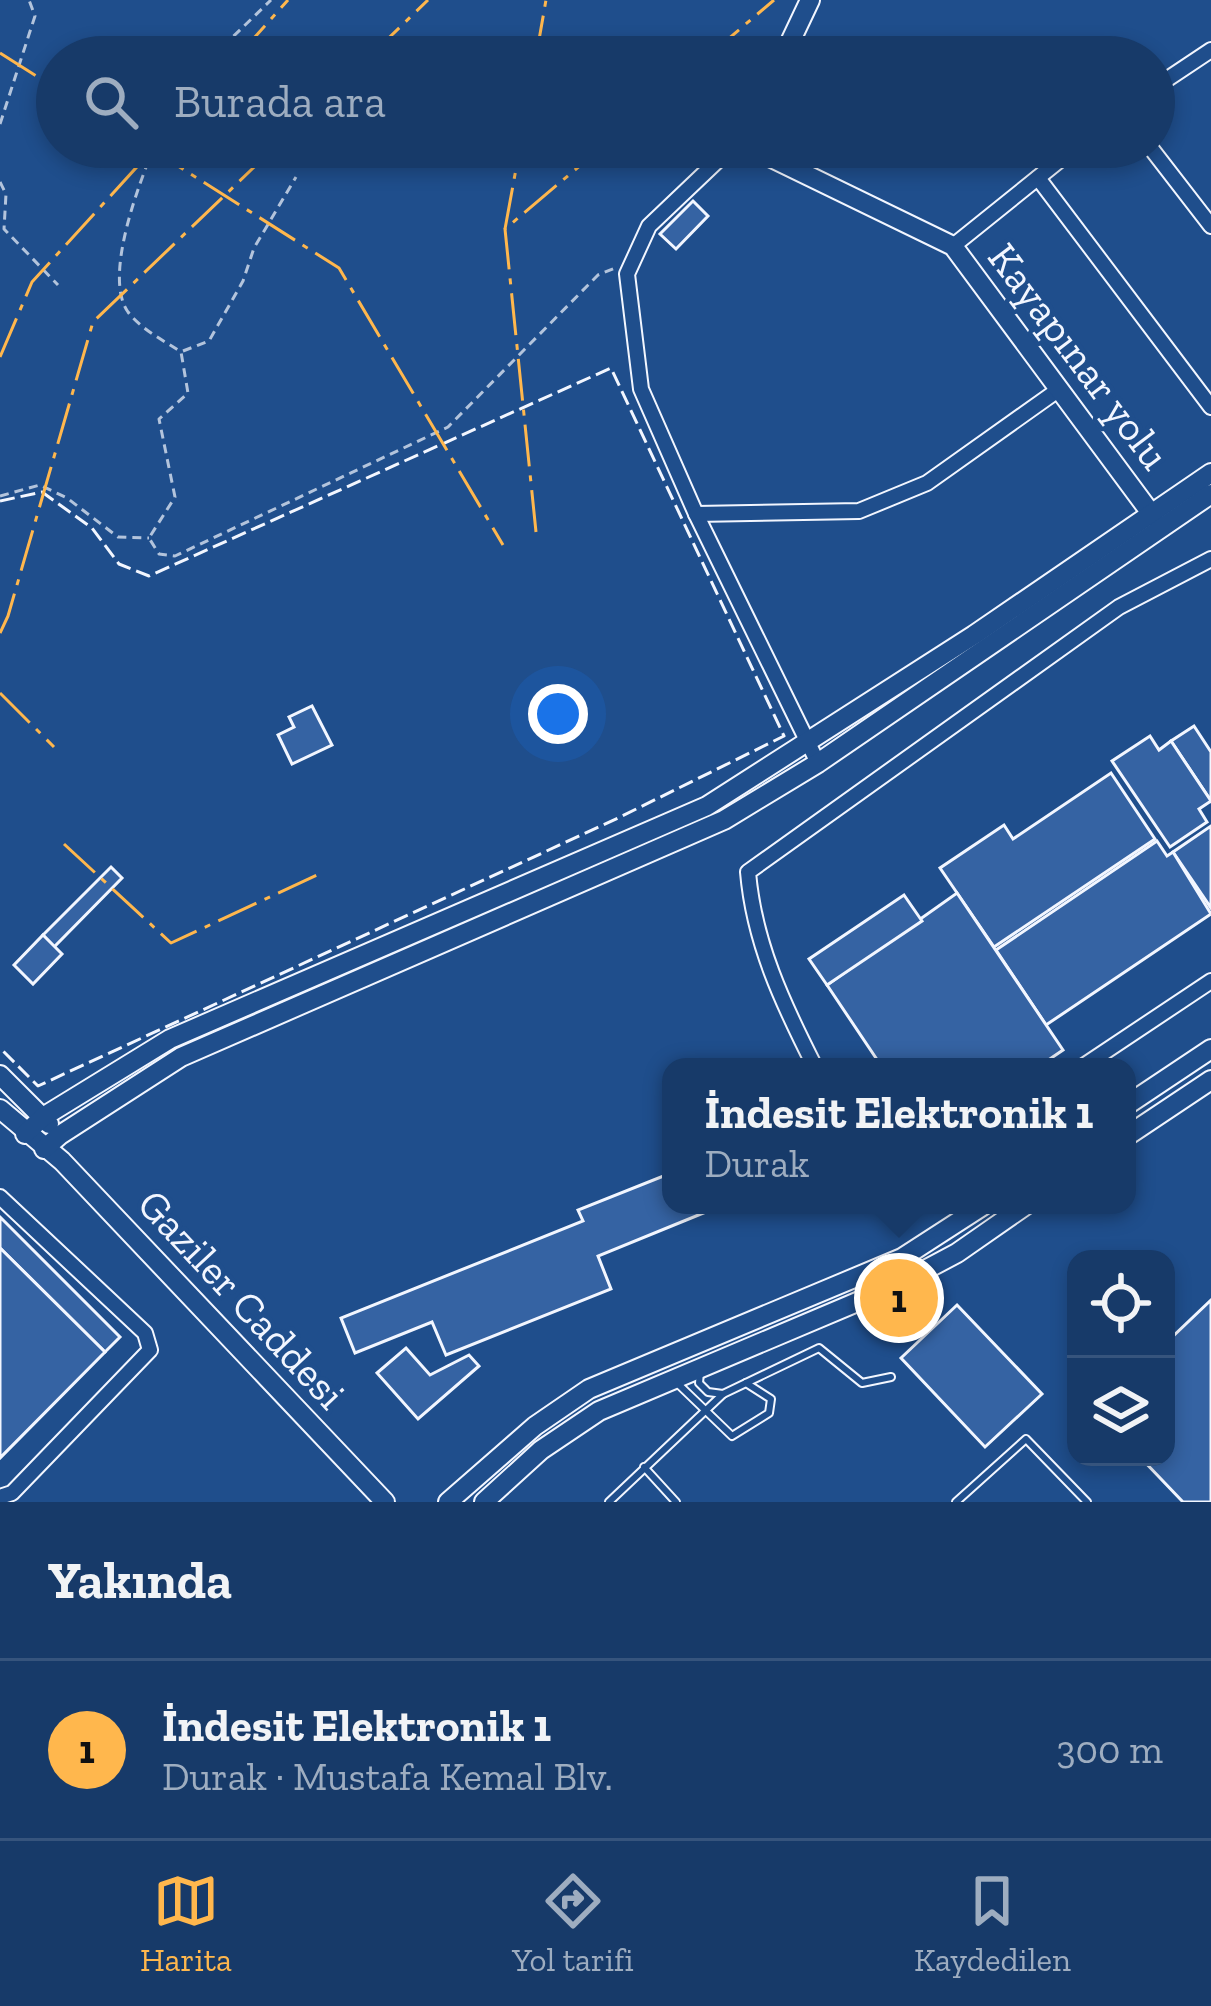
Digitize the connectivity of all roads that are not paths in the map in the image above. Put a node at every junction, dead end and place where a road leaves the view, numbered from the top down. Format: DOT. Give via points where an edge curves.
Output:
graph roads {
  1 [pos="810,0"];
  2 [pos="793,36"];
  3 [pos="1211,50"];
  4 [pos="1175,74"];
  5 [pos="710,168"];
  6 [pos="792,168"];
  7 [pos="1050,168"];
  8 [pos="1166,168"];
  9 [pos="1038,178"];
  10 [pos="1211,226"];
  11 [pos="953,246"];
  12 [pos="1058,390"];
  13 [pos="1211,407"];
  14 [pos="1211,473"];
  15 [pos="1211,494"];
  16 [pos="696,514"];
  17 [pos="1154,516"];
  18 [pos="1211,559"];
  19 [pos="808,745"];
  20 [pos="818,763"];
  21 [pos="1211,981"];
  22 [pos="1211,1049"];
  23 [pos="810,1058"];
  24 [pos="1096,1058"];
  25 [pos="0,1076"];
  26 [pos="1211,1080"];
  27 [pos="1136,1099"];
  28 [pos="0,1109"];
  29 [pos="43,1118"];
  30 [pos="1136,1130"];
  31 [pos="25,1134"];
  32 [pos="52,1142"];
  33 [pos="0,1197"];
  34 [pos="970,1214"];
  35 [pos="1012,1214"];
  36 [pos="702,1367"];
  37 [pos="891,1377"];
  38 [pos="673,1378"];
  39 [pos="746,1383"];
  40 [pos="723,1394"];
  41 [pos="705,1410"];
  42 [pos="644,1467"];
  43 [pos="377,1497"];
  44 [pos="0,1498"];
  45 [pos="448,1502"];
  46 [pos="484,1502"];
  47 [pos="609,1502"];
  48 [pos="676,1502"];
  49 [pos="956,1502"];
  50 [pos="1087,1502"];
  1 -- 2 [label="street"];
  3 -- 4 [label="street"];
  5 -- 16 [label="street" via="649,226 627,274 641,389"];
  6 -- 11 [label="street, Kayapınar yolu"];
  7 -- 9 [label="street"];
  8 -- 10 [label="street"];
  9 -- 11 [label="street"];
  9 -- 13 [label="street"];
  11 -- 12 [label="street, Kayapınar yolu"];
  12 -- 16 [label="street" via="927,483 859,511"];
  12 -- 17 [label="street, Kayapınar yolu"];
  14 -- 17 [label="street"];
  15 -- 20 [label="street"];
  16 -- 19 [label="street"];
  17 -- 19 [label="street"];
  18 -- 23 [label="street" via="1119,607 748,872 773,983"];
  19 -- 20 [label="street"];
  19 -- 29 [label="street" via="707,806 170,1040"];
  20 -- 32 [label="street" via="724,820 181,1057"];
  21 -- 24 [label="street"];
  22 -- 27 [label="street"];
  25 -- 29 [label="street, Gaziler Caddesi"];
  26 -- 30 [label="street"];
  28 -- 31 [label="street, Gaziler Caddesi"];
  29 -- 31 [label="street"];
  29 -- 32 [label="street, Gaziler Caddesi"];
  31 -- 32 [label="street, Gaziler Caddesi"];
  32 -- 43 [label="street, Gaziler Caddesi"];
  33 -- 44 [label="street" via="145,1333 150,1350"];
  34 -- 45 [label="street" via="902,1258 589,1390"];
  35 -- 36 [label="street" via="923,1273"];
  36 -- 38 [label="street"];
  36 -- 40 [label="lane" via="700,1383"];
  37 -- 39 [label="lane" via="862,1383 819,1348"];
  38 -- 41 [label="lane"];
  38 -- 46 [label="street" via="541,1450"];
  39 -- 40 [label="lane"];
  39 -- 41 [label="lane" via="771,1399 769,1413 753,1426 732,1436"];
  40 -- 41 [label="lane"];
  41 -- 42 [label="lane"];
  42 -- 47 [label="lane"];
  42 -- 48 [label="lane"];
  49 -- 50 [label="lane" via="1026,1438"];
}
